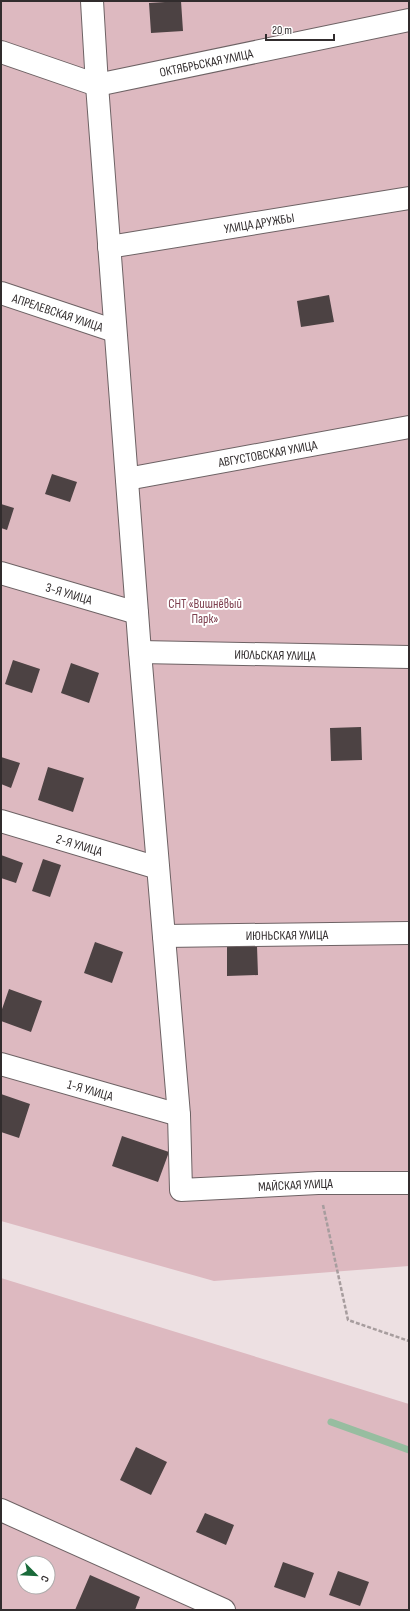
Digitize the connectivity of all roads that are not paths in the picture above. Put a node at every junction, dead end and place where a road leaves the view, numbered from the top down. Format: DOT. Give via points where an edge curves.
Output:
graph roads {
  1 [pos="92,1"];
  2 [pos="409,20"];
  3 [pos="1,52"];
  4 [pos="97,85"];
  5 [pos="409,198"];
  6 [pos="109,247"];
  7 [pos="1,293"];
  8 [pos="115,331"];
  9 [pos="409,427"];
  10 [pos="127,479"];
  11 [pos="1,573"];
  12 [pos="137,613"];
  13 [pos="140,652"];
  14 [pos="409,657"];
  15 [pos="1,821"];
  16 [pos="158,868"];
  17 [pos="409,933"];
  18 [pos="164,936"];
  19 [pos="1,1064"];
  20 [pos="179,1115"];
  21 [pos="409,1183"];
  22 [pos="1,1510"];
  23 [pos="224,1610"];
  1 -- 4 [label="street"];
  2 -- 4 [label="street, ОКТЯБРЬСКАЯ УЛИЦА"];
  3 -- 4 [label="street"];
  4 -- 6 [label="street"];
  5 -- 6 [label="street, УЛИЦА ДРУЖБЫ"];
  6 -- 8 [label="street"];
  7 -- 8 [label="street, АПРЕЛЕВСКАЯ УЛИЦА"];
  8 -- 10 [label="street"];
  9 -- 10 [label="street, АВГУСТОВСКАЯ УЛИЦА"];
  10 -- 12 [label="street"];
  11 -- 12 [label="street, 3-Я УЛИЦА"];
  12 -- 13 [label="street"];
  13 -- 14 [label="street, ИЮЛЬСКАЯ УЛИЦА"];
  13 -- 16 [label="street"];
  15 -- 16 [label="street, 2-Я УЛИЦА"];
  16 -- 18 [label="street"];
  17 -- 18 [label="street, ИЮНЬСКАЯ УЛИЦА"];
  18 -- 20 [label="street"];
  19 -- 20 [label="street, 1-Я УЛИЦА"];
  20 -- 21 [label="street, МАЙСКАЯ УЛИЦА" via="181,1190 318,1183"];
  22 -- 23 [label="street"];
}
